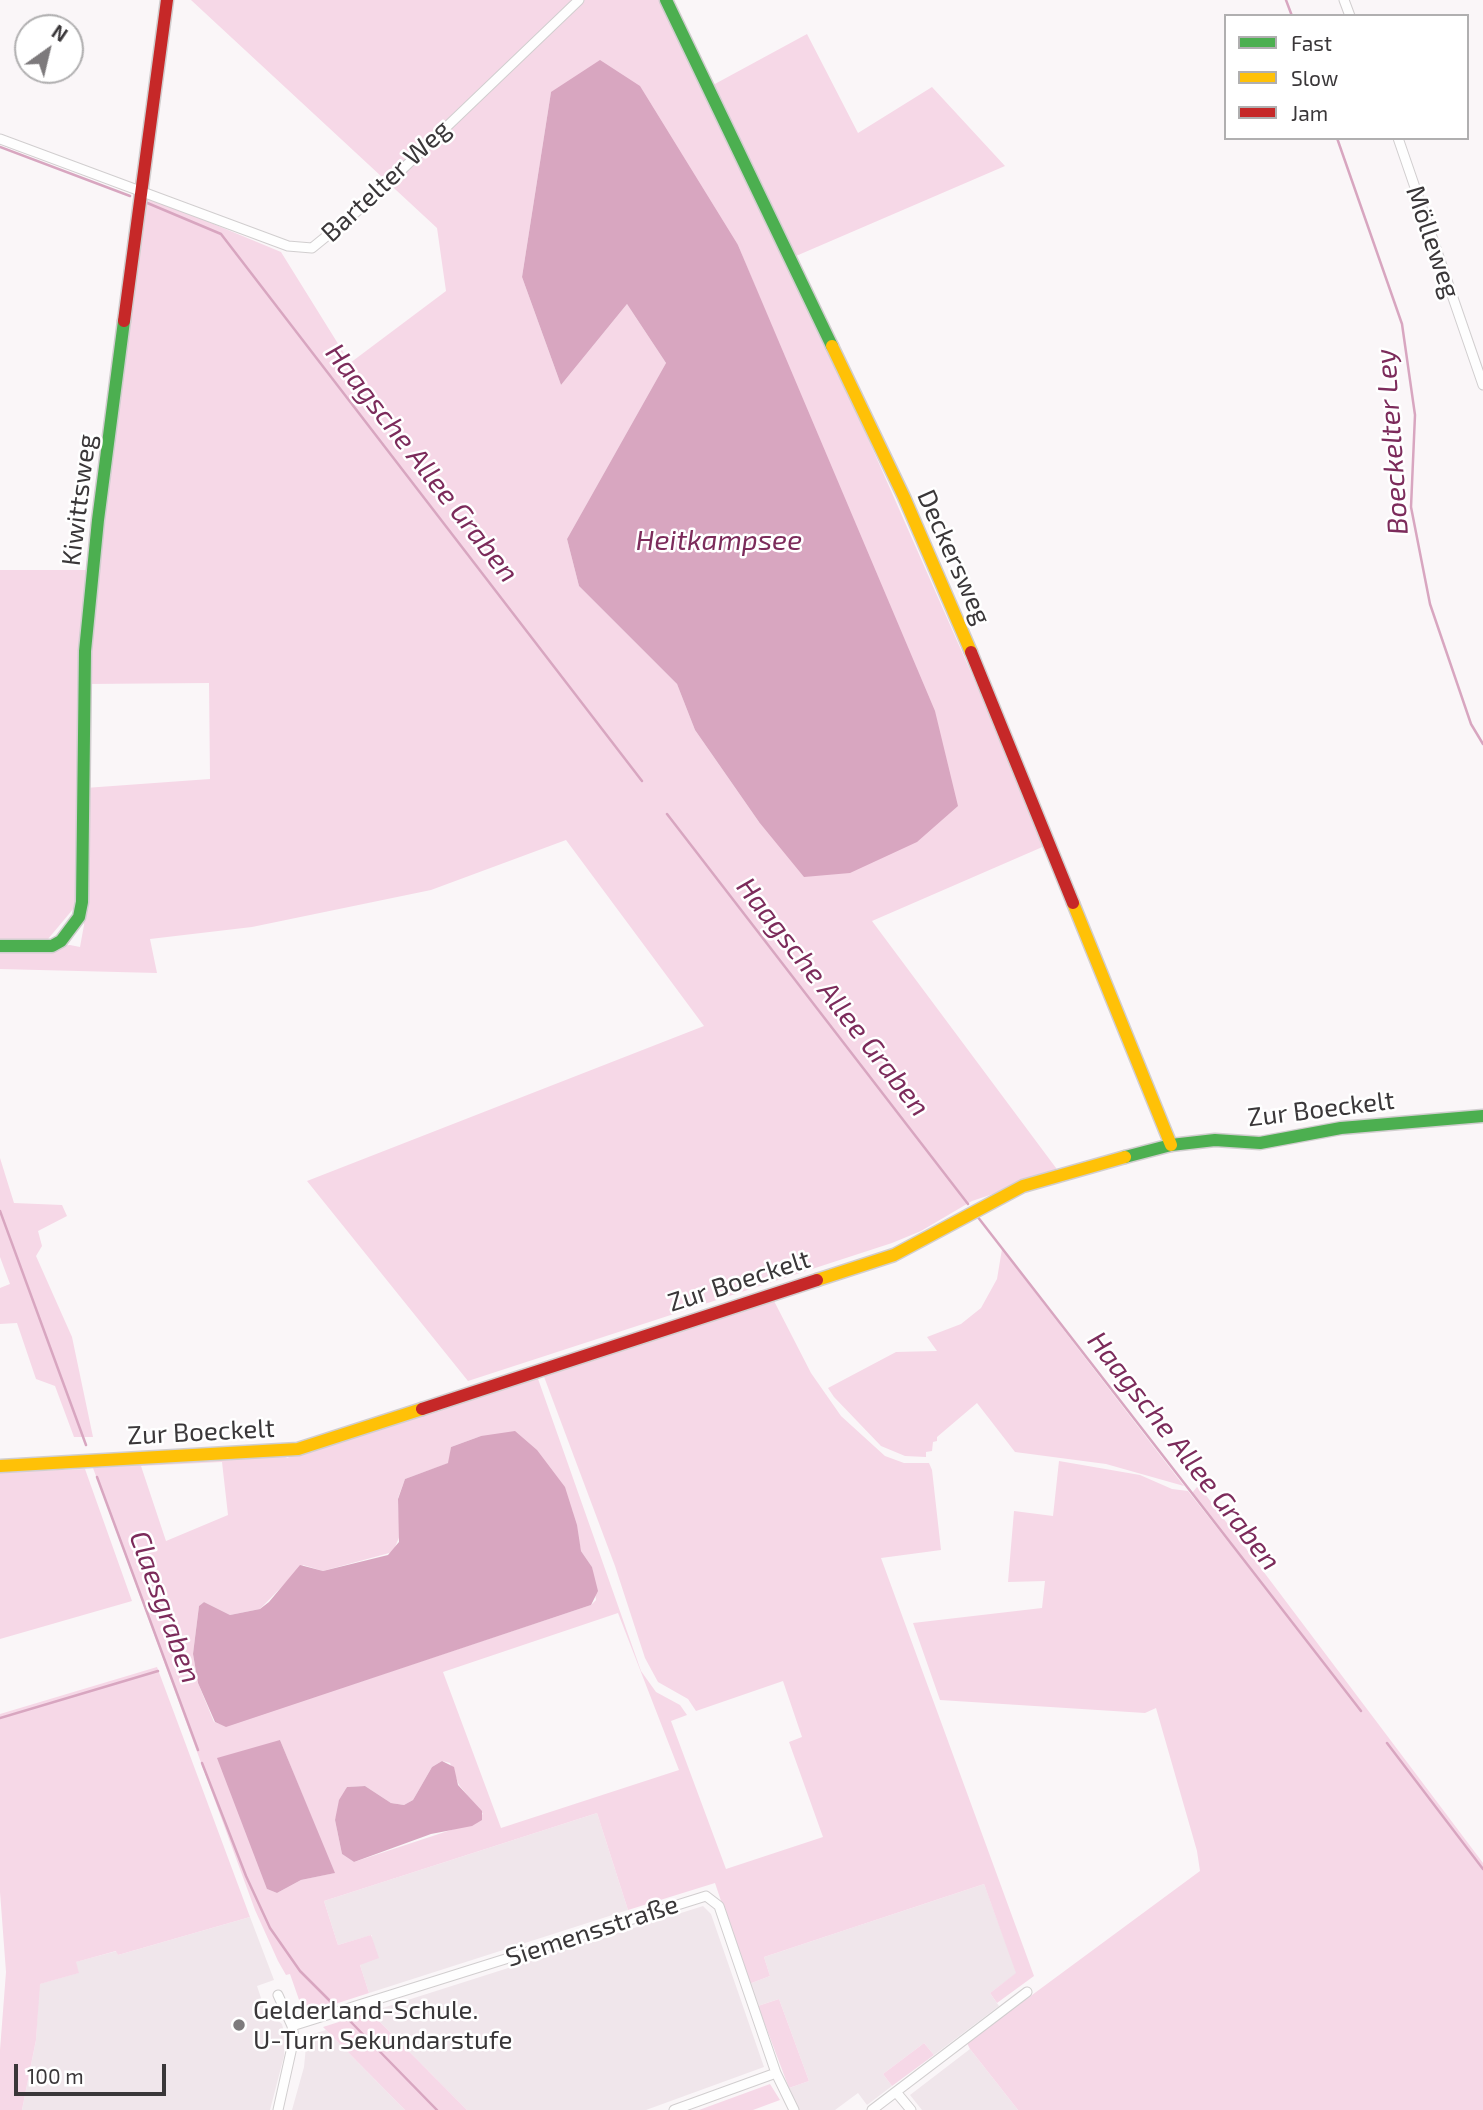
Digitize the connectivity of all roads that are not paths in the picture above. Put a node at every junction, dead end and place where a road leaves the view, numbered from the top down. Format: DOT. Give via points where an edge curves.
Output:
graph roads {
  1 [pos="167,0"];
  2 [pos="579,0"];
  3 [pos="666,0"];
  4 [pos="0,139"];
  5 [pos="1399,140"];
  6 [pos="142,193"];
  7 [pos="1483,385"];
  8 [pos="0,946"];
  9 [pos="1483,1116"];
  10 [pos="1171,1145"];
  11 [pos="0,1466"];
  12 [pos="1027,1992"];
  13 [pos="278,1994"];
  14 [pos="292,2026"];
  15 [pos="776,2073"];
  16 [pos="896,2092"];
  17 [pos="278,2110"];
  18 [pos="674,2110"];
  19 [pos="794,2110"];
  20 [pos="872,2110"];
  21 [pos="911,2110"];
  1 -- 6 [label="street, Kiwittsweg"];
  2 -- 6 [label="street, Bartelter Weg" via="366,204 312,248 288,246"];
  3 -- 10 [label="street, Deckersweg" via="904,496"];
  4 -- 6 [label="street, Bartelter Weg"];
  5 -- 7 [label="street, Mölleweg"];
  6 -- 8 [label="street, Kiwittsweg" via="85,651 82,902 79,917 52,946"];
  9 -- 10 [label="street, Zur Boeckelt" via="1341,1128 1260,1143 1215,1140"];
  10 -- 11 [label="street, Zur Boeckelt" via="1023,1186 894,1255 299,1449"];
  12 -- 16 [label="street"];
  13 -- 14 [label="street"];
  14 -- 15 [label="street, Siemensstraße" via="706,1896 719,1906"];
  14 -- 17 [label="street" via="290,2065"];
  15 -- 18 [label="street"];
  15 -- 19 [label="street, Siemensstraße"];
  16 -- 20 [label="street"];
  16 -- 21 [label="street"];
}
